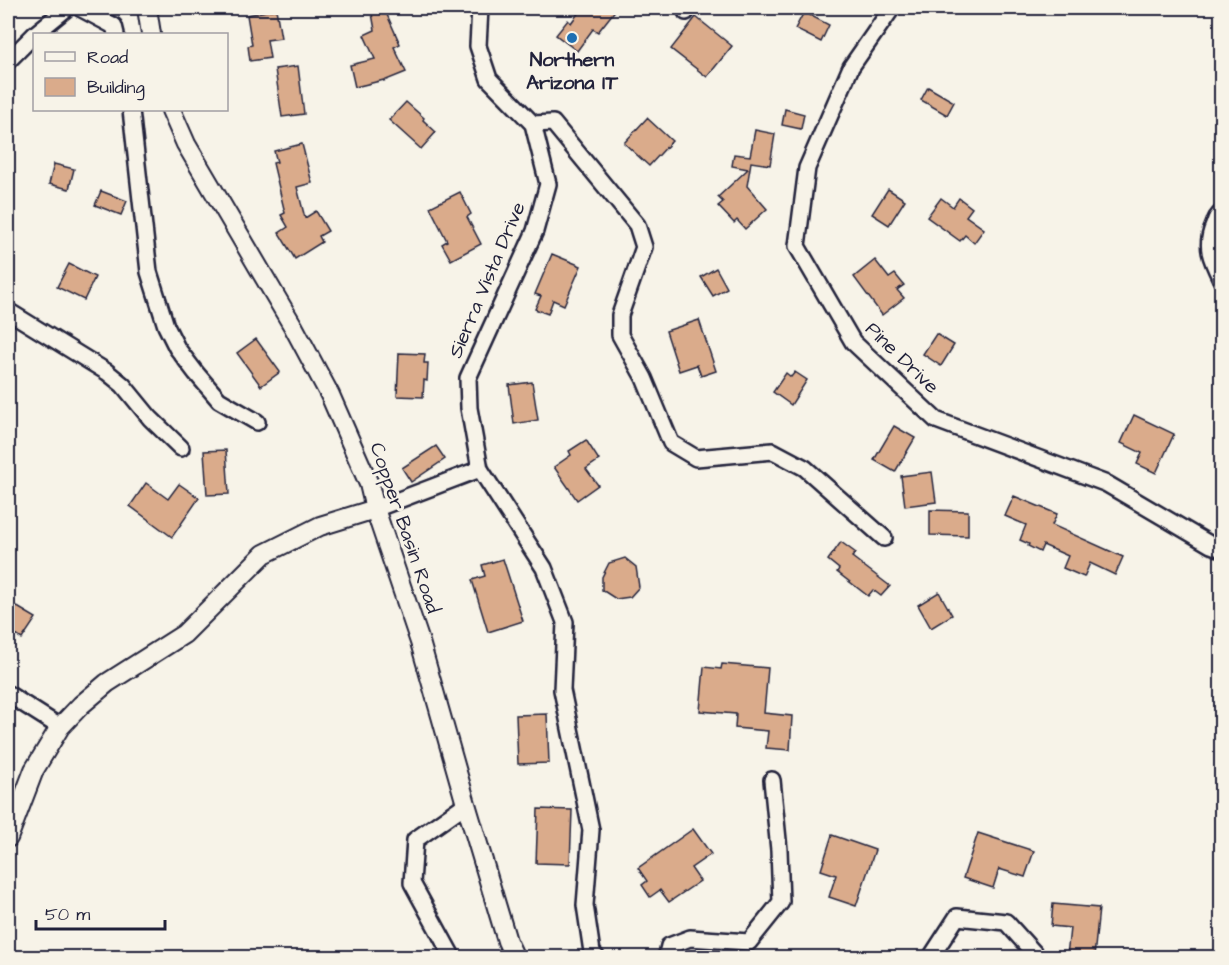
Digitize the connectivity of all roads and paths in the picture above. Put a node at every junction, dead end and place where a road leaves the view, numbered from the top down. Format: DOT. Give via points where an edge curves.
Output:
graph roads {
  1 [pos="67,8"];
  2 [pos="80,8"];
  3 [pos="147,8"];
  4 [pos="480,8"];
  5 [pos="892,8"];
  6 [pos="37,33"];
  7 [pos="117,33"];
  8 [pos="151,33"];
  9 [pos="33,37"];
  10 [pos="8,61"];
  11 [pos="131,111"];
  12 [pos="171,111"];
  13 [pos="533,124"];
  14 [pos="1221,212"];
  15 [pos="1221,281"];
  16 [pos="8,311"];
  17 [pos="257,422"];
  18 [pos="181,448"];
  19 [pos="480,469"];
  20 [pos="375,509"];
  21 [pos="884,538"];
  22 [pos="1221,549"];
  23 [pos="8,694"];
  24 [pos="60,727"];
  25 [pos="772,780"];
  26 [pos="466,804"];
  27 [pos="8,838"];
  28 [pos="453,957"];
  29 [pos="515,957"];
  30 [pos="597,957"];
  31 [pos="666,957"];
  32 [pos="934,957"];
  33 [pos="1035,957"];
  1 -- 6 [label="street"];
  2 -- 7 [label="street" via="114,26"];
  3 -- 8 [label="street"];
  4 -- 13 [label="street" via="478,46 489,79"];
  5 -- 22 [label="street, Pine Drive" via="851,67 807,168 798,246 853,342 936,420 1107,484"];
  9 -- 10 [label="street"];
  11 -- 17 [label="street" via="149,272 166,326 177,348 219,400"];
  12 -- 20 [label="street, Copper Basin Road" via="186,144 330,395 369,484"];
  13 -- 19 [label="street, Sierra Vista Drive" via="548,183 535,231 468,378"];
  13 -- 21 [label="street" via="553,123 637,225 644,247 620,315 620,335 644,378 671,443 696,458 772,451 805,468"];
  14 -- 15 [label="street" via="1209,235 1210,255"];
  16 -- 18 [label="street" via="107,372"];
  19 -- 20 [label="street"];
  19 -- 30 [label="street, Sierra Vista Drive" via="544,568 565,622 562,690 591,830 585,905 592,952"];
  20 -- 24 [label="street" via="320,526 264,554 184,634 107,683"];
  20 -- 26 [label="street, Copper Basin Road" via="420,642"];
  23 -- 24 [label="street"];
  24 -- 27 [label="street" via="34,770"];
  25 -- 31 [label="street" via="781,902 749,942 690,938 669,946"];
  26 -- 28 [label="street" via="415,840 412,883"];
  26 -- 29 [label="street, Copper Basin Road"];
  32 -- 33 [label="street" via="957,917 1006,922"];
}
